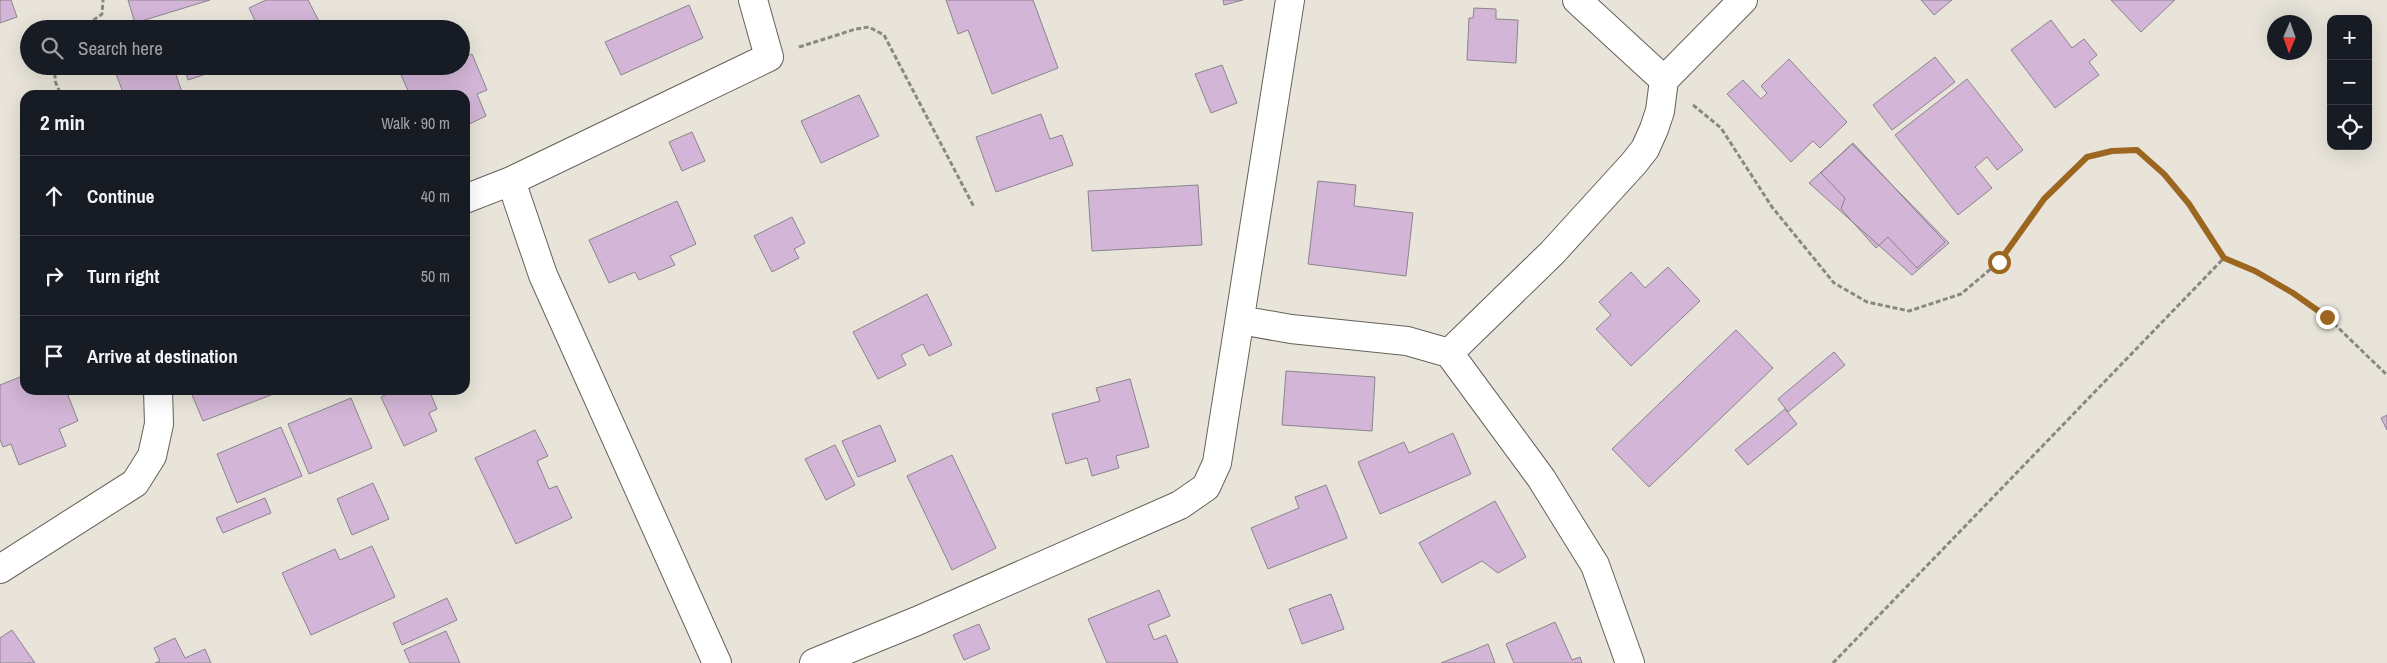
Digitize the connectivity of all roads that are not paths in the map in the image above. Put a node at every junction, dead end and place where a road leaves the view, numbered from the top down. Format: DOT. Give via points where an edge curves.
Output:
graph roads {
  1 [pos="752,0"];
  2 [pos="1290,0"];
  3 [pos="1577,0"];
  4 [pos="1743,0"];
  5 [pos="1664,80"];
  6 [pos="511,181"];
  7 [pos="470,197"];
  8 [pos="1240,320"];
  9 [pos="1449,353"];
  10 [pos="158,395"];
  11 [pos="0,569"];
  12 [pos="717,663"];
  13 [pos="814,663"];
  14 [pos="1630,663"];
  1 -- 6 [label="street" via="770,57"];
  2 -- 8 [label="street"];
  3 -- 5 [label="street"];
  4 -- 5 [label="street"];
  5 -- 9 [label="street" via="1654,129 1634,163 1552,253"];
  6 -- 7 [label="street"];
  6 -- 12 [label="street" via="543,275"];
  8 -- 9 [label="street" via="1291,329 1407,341"];
  8 -- 13 [label="street" via="1217,463 1206,487 1180,505"];
  9 -- 14 [label="street" via="1541,478 1595,565"];
  10 -- 11 [label="street" via="159,424 152,456 135,483"];
}
